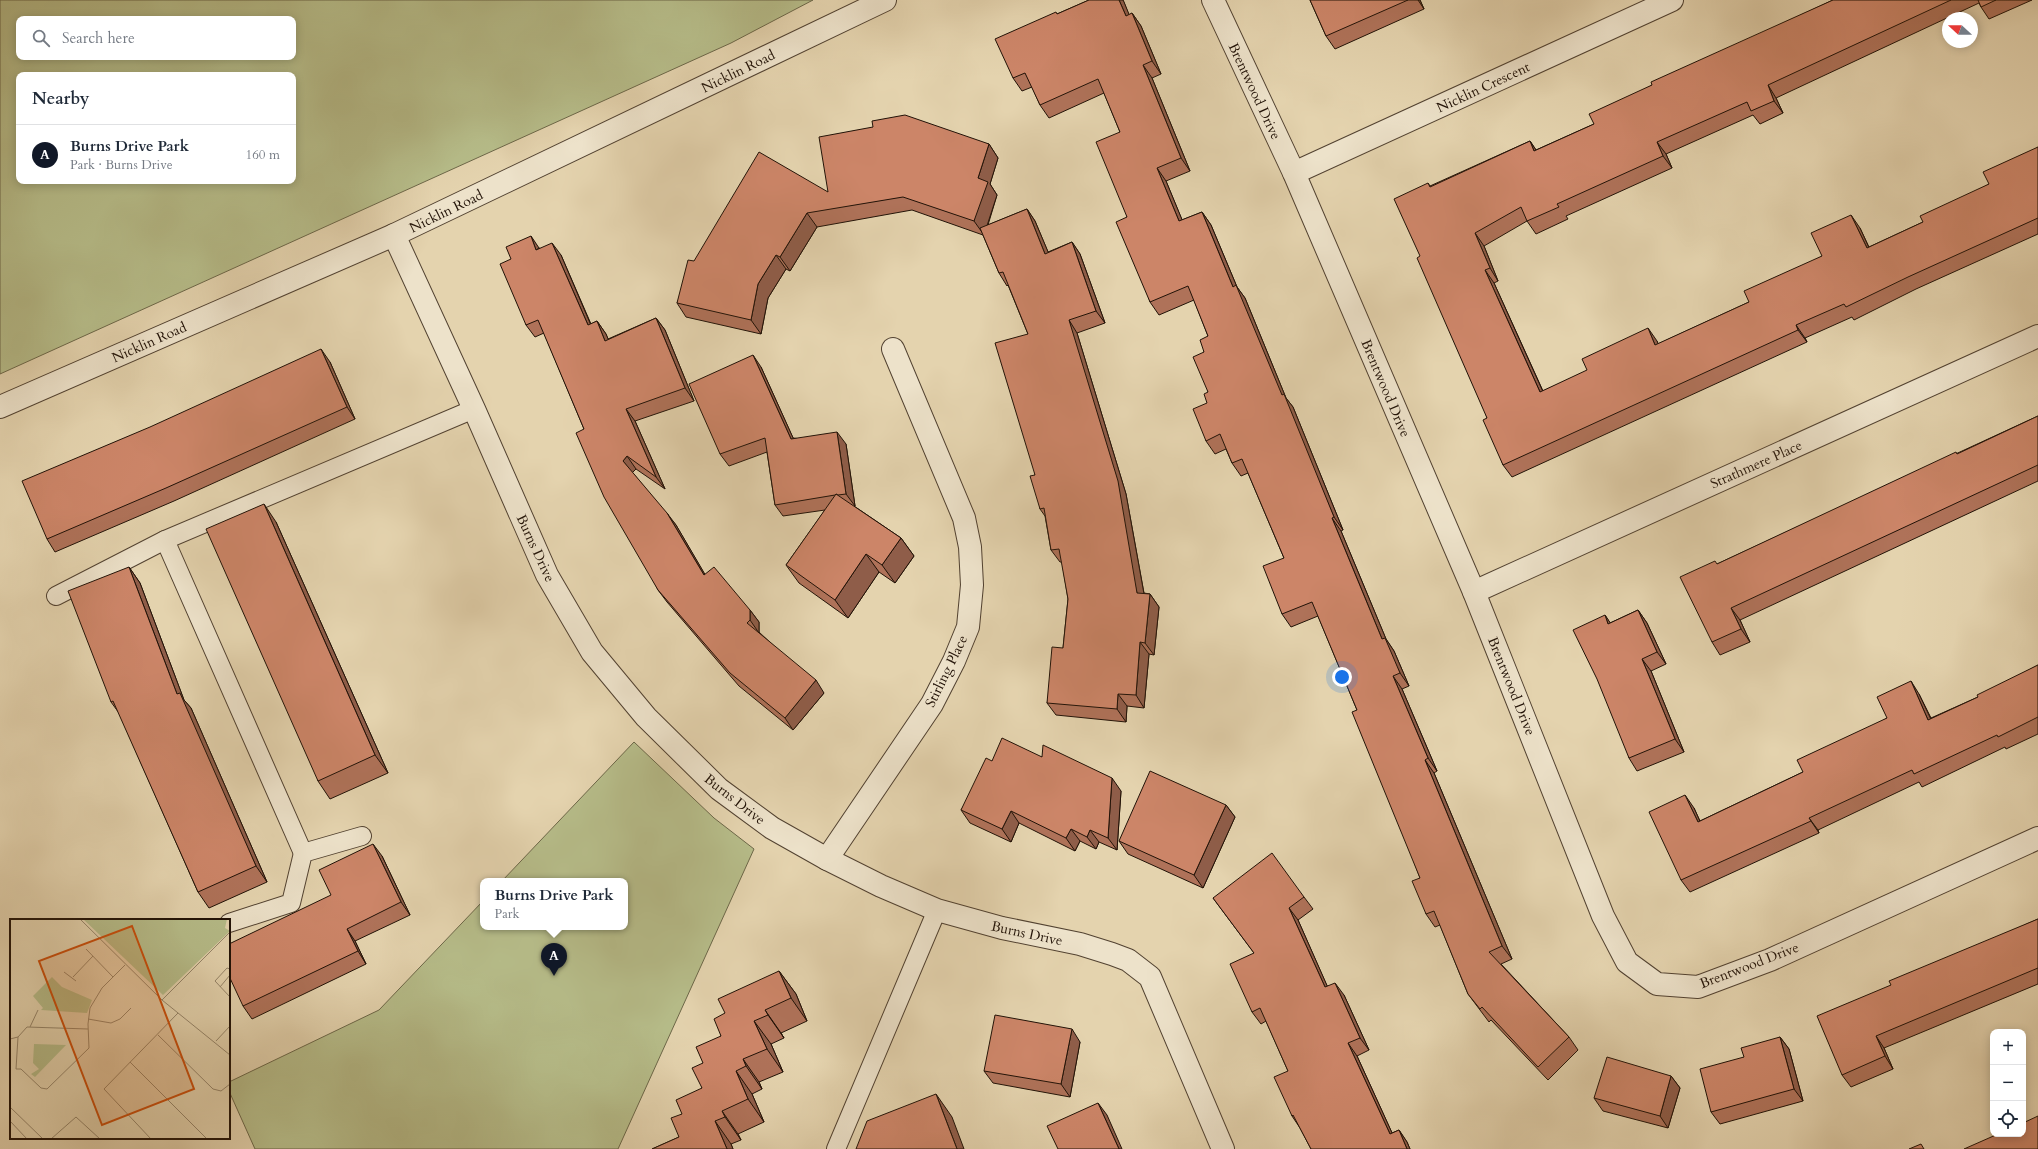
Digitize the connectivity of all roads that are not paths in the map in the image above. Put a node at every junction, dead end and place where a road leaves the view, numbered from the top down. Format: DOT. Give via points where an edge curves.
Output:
graph roads {
  1 [pos="885,0"];
  2 [pos="1212,0"];
  3 [pos="1672,0"];
  4 [pos="1294,173"];
  5 [pos="394,236"];
  6 [pos="2038,336"];
  7 [pos="893,349"];
  8 [pos="0,407"];
  9 [pos="474,409"];
  10 [pos="165,540"];
  11 [pos="1474,592"];
  12 [pos="56,596"];
  13 [pos="362,836"];
  14 [pos="2038,838"];
  15 [pos="303,853"];
  16 [pos="827,859"];
  17 [pos="937,910"];
  18 [pos="230,923"];
  19 [pos="836,1149"];
  20 [pos="1223,1149"];
  1 -- 5 [label="street, Nicklin Road"];
  2 -- 4 [label="street, Brentwood Drive"];
  3 -- 4 [label="street, Nicklin Crescent"];
  4 -- 11 [label="street, Brentwood Drive"];
  5 -- 8 [label="street, Nicklin Road"];
  5 -- 9 [label="street, Burns Drive"];
  6 -- 11 [label="street, Strathmere Place"];
  7 -- 16 [label="street, Stirling Place" via="964,518 970,547 968,627 932,704"];
  9 -- 10 [label="lane"];
  9 -- 16 [label="street, Burns Drive" via="547,575 592,652 646,717 718,789 772,828"];
  10 -- 12 [label="lane"];
  10 -- 15 [label="lane"];
  11 -- 14 [label="street, Brentwood Drive" via="1603,916 1627,962 1657,984 1698,987 1770,960"];
  13 -- 15 [label="lane"];
  15 -- 18 [label="lane" via="291,903"];
  16 -- 17 [label="street, Burns Drive"];
  17 -- 19 [label="lane"];
  17 -- 20 [label="street, Burns Drive" via="1112,954 1128,960 1150,978"];
}
